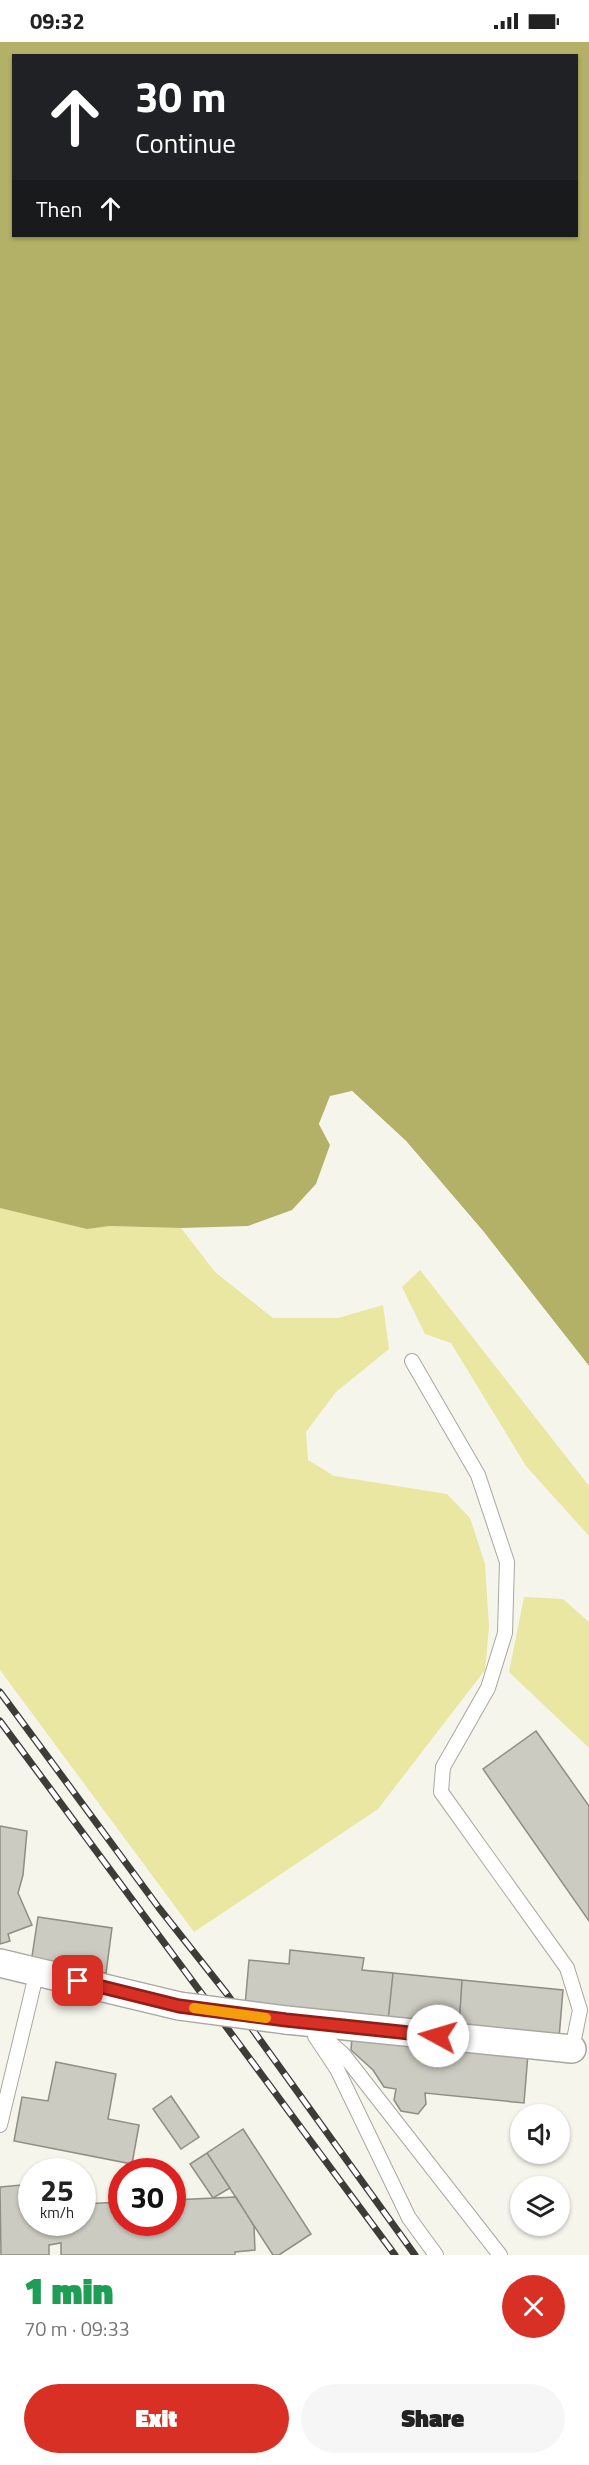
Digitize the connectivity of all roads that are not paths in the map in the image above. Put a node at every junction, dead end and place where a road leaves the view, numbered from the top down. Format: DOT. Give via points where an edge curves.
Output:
graph roads {
  1 [pos="412,1361"];
  2 [pos="0,1963"];
  3 [pos="37,1971"];
  4 [pos="296,2021"];
  5 [pos="572,2049"];
  6 [pos="0,2125"];
  7 [pos="436,2255"];
  8 [pos="500,2255"];
  1 -- 5 [label="lane" via="478,1475 507,1562 505,1633 488,1688 443,1767 441,1792 567,1968 580,2010"];
  2 -- 3 [label="street"];
  3 -- 4 [label="street, bridge" via="179,2006"];
  3 -- 6 [label="lane"];
  4 -- 5 [label="street"];
  4 -- 7 [label="lane" via="337,2069 410,2218"];
  4 -- 8 [label="lane" via="343,2054"];
}
